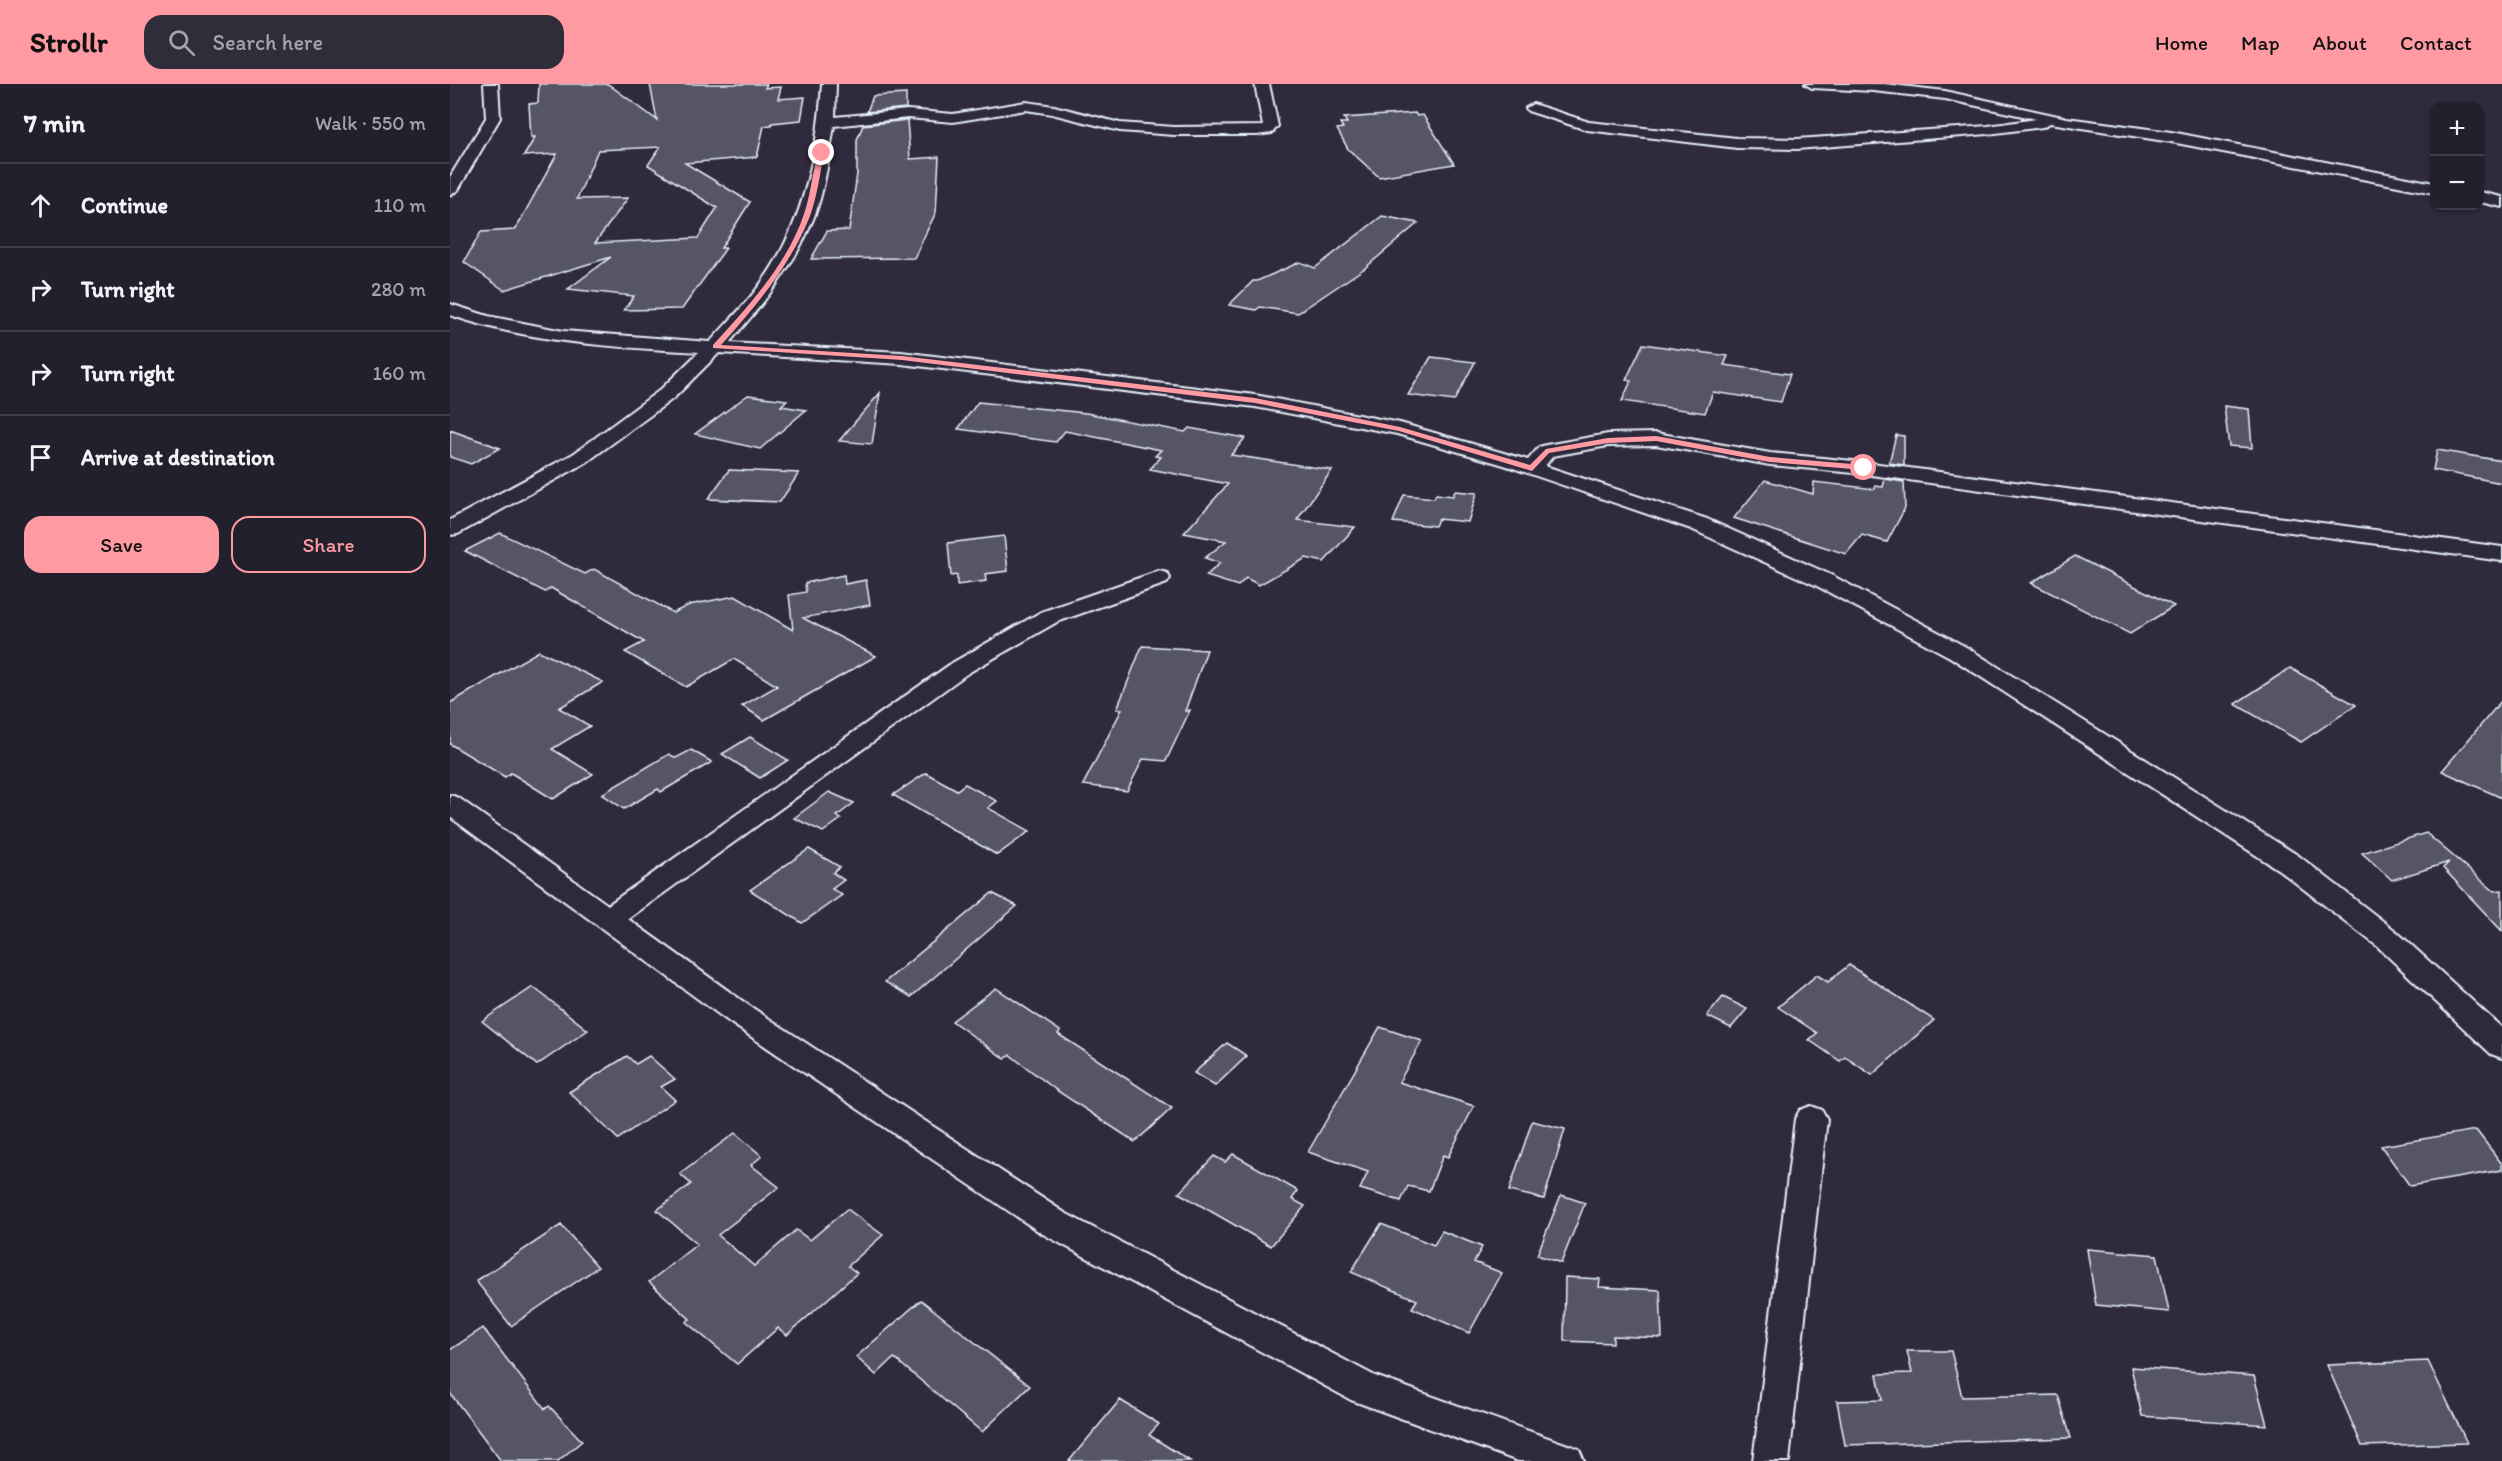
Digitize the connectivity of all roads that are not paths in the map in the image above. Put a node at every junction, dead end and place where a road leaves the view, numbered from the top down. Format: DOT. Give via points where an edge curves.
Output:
graph roads {
  1 [pos="491,84"];
  2 [pos="829,84"];
  3 [pos="1262,84"];
  4 [pos="1812,84"];
  5 [pos="1533,108"];
  6 [pos="826,122"];
  7 [pos="2067,122"];
  8 [pos="2430,187"];
  9 [pos="450,190"];
  10 [pos="2484,198"];
  11 [pos="2502,202"];
  12 [pos="450,309"];
  13 [pos="715,347"];
  14 [pos="1532,468"];
  15 [pos="450,529"];
  16 [pos="2502,554"];
  17 [pos="1159,578"];
  18 [pos="450,804"];
  19 [pos="608,919"];
  20 [pos="2502,1046"];
  21 [pos="1811,1119"];
  22 [pos="1566,1461"];
  23 [pos="1771,1461"];
  1 -- 9 [label="street" via="493,118"];
  2 -- 6 [label="street"];
  3 -- 6 [label="street" via="1270,126 1267,130 1240,133 1120,127 1026,106 953,118 908,114"];
  4 -- 7 [label="street" via="1945,94"];
  5 -- 7 [label="street" via="1587,126 1737,143 1797,144"];
  6 -- 13 [label="street" via="807,215 790,250 763,294"];
  7 -- 8 [label="street" via="2171,137"];
  10 -- 11 [label="street"];
  12 -- 13 [label="street" via="484,321 563,336"];
  13 -- 14 [label="street" via="902,358 1255,400 1400,429"];
  13 -- 15 [label="street" via="667,394 580,458"];
  14 -- 16 [label="street" via="1546,451 1608,440 1656,439 1770,459 1876,469"];
  14 -- 20 [label="street" via="1699,524 1823,580 1958,652 2289,864 2387,939"];
  17 -- 19 [label="street" via="1049,617 960,668"];
  18 -- 19 [label="street"];
  19 -- 22 [label="street" via="738,1013 1053,1223 1364,1388"];
  21 -- 23 [label="street"];
}
